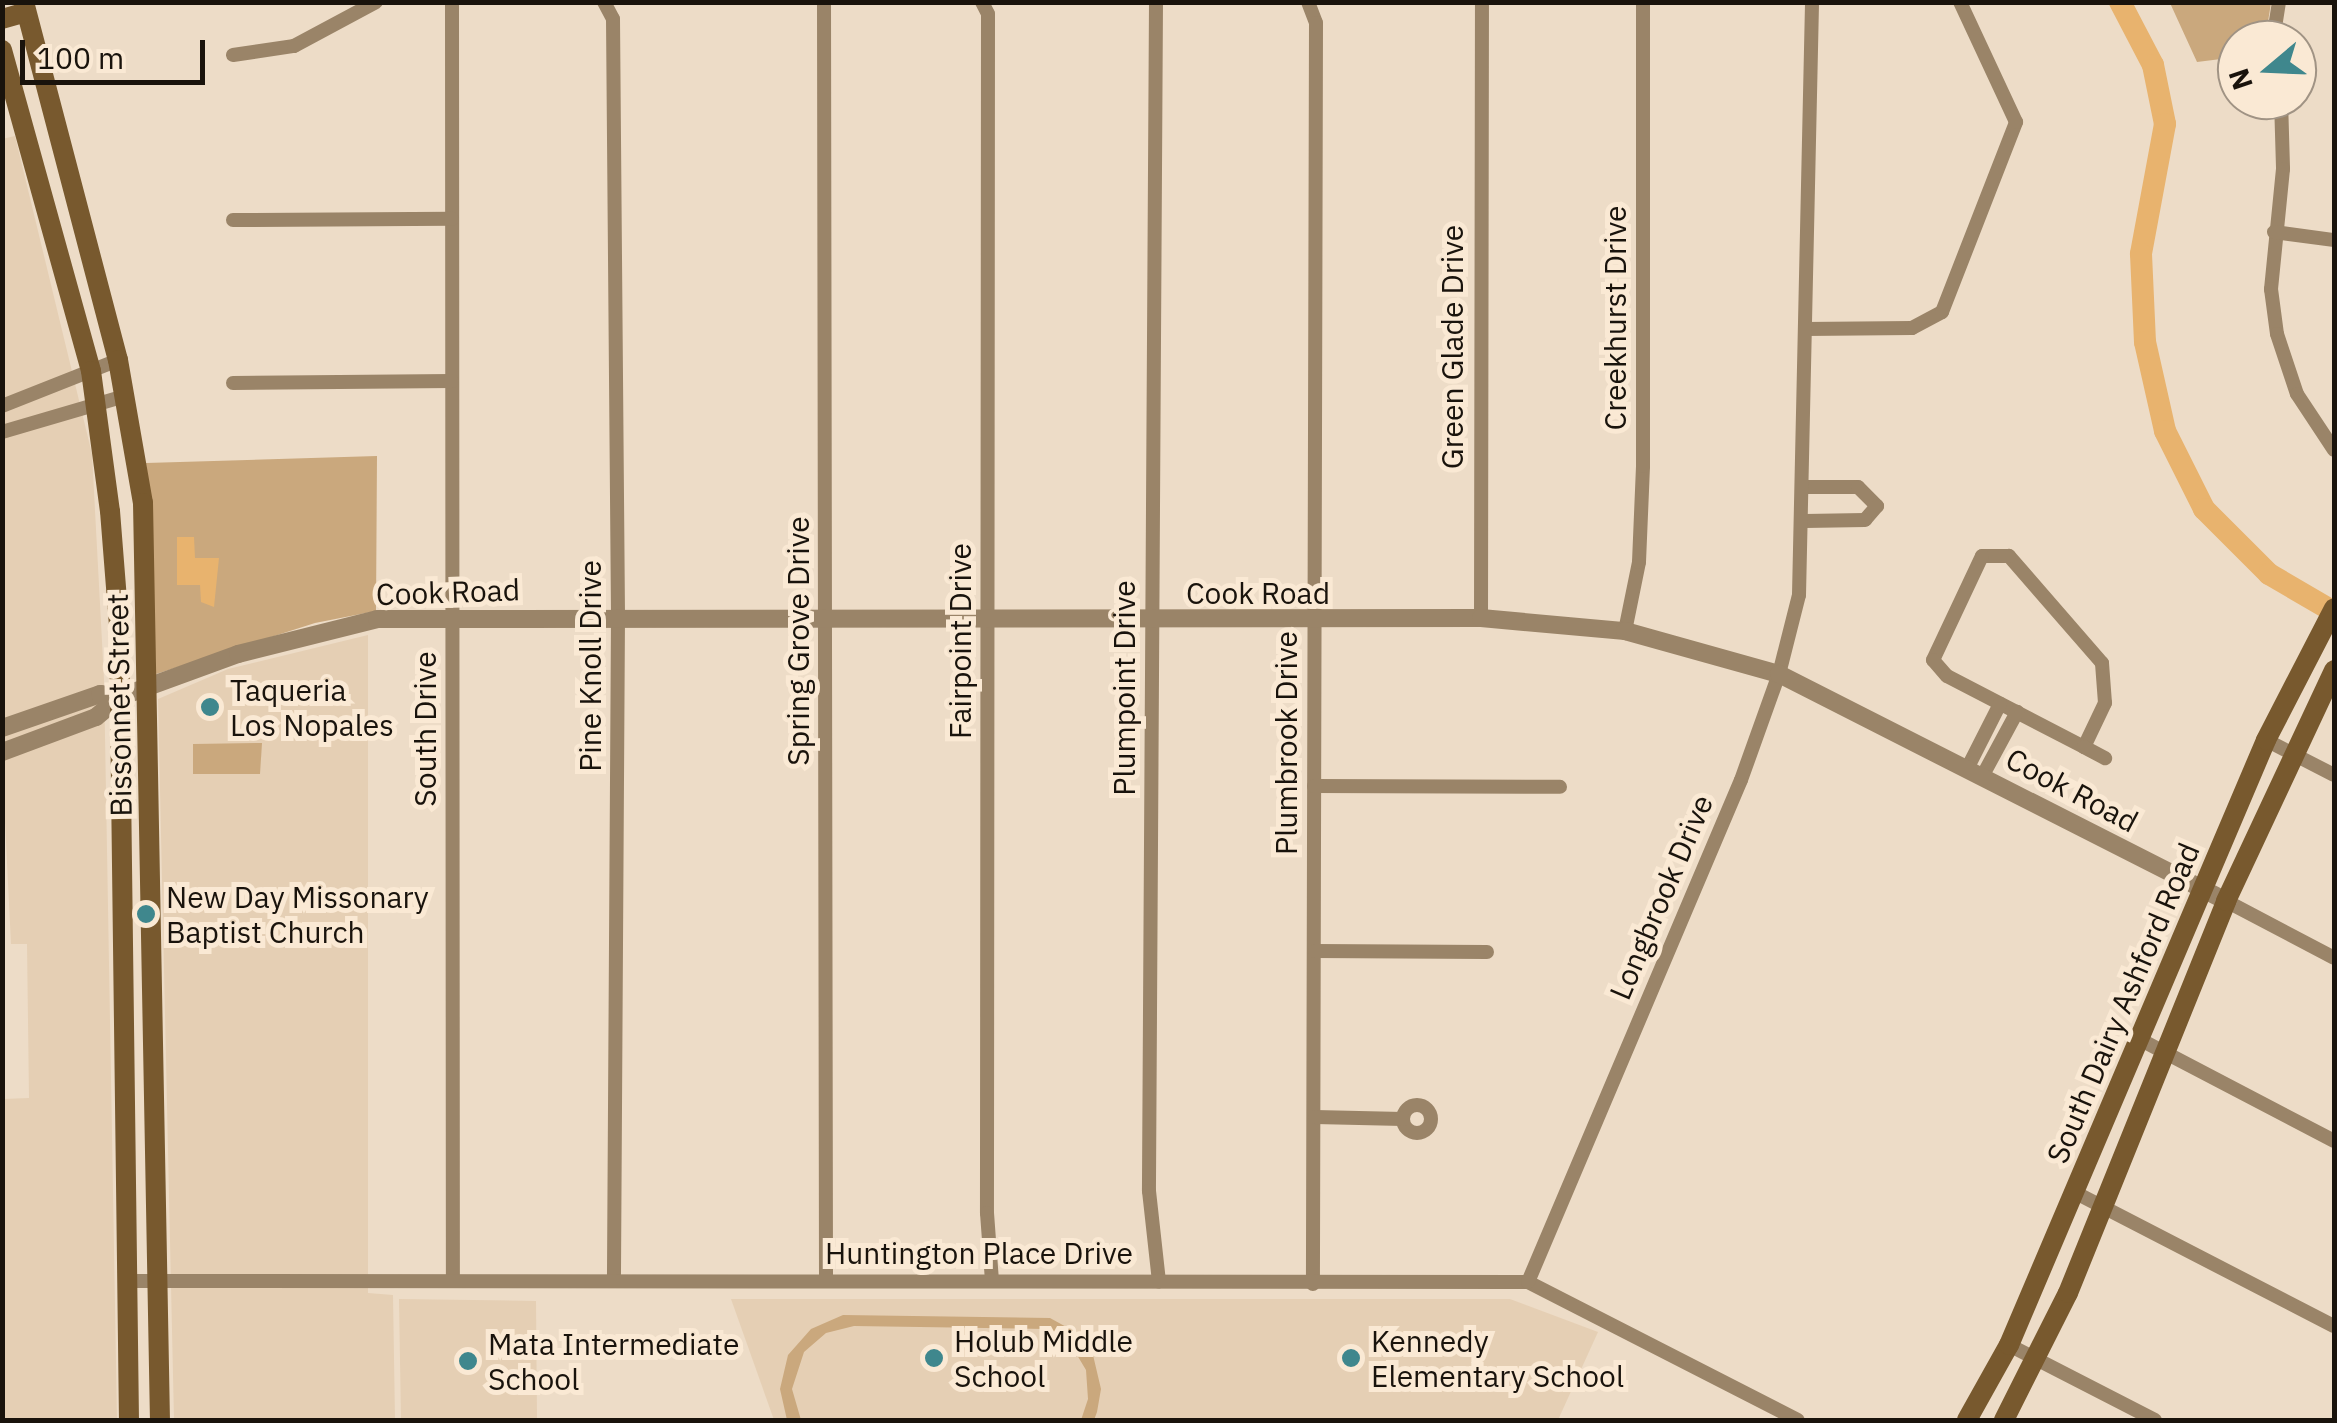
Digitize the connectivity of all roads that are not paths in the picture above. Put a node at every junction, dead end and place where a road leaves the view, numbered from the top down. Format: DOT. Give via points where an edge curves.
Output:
graph roads {
  1 [pos="376,2"];
  2 [pos="452,2"];
  3 [pos="604,2"];
  4 [pos="824,2"];
  5 [pos="982,2"];
  6 [pos="1156,2"];
  7 [pos="1308,2"];
  8 [pos="1482,2"];
  9 [pos="1643,2"];
  10 [pos="1812,2"];
  11 [pos="25,7"];
  12 [pos="1962,8"];
  13 [pos="2,19"];
  14 [pos="2,50"];
  15 [pos="233,55"];
  16 [pos="2282,120"];
  17 [pos="66,161"];
  18 [pos="36,169"];
  19 [pos="452,218"];
  20 [pos="233,220"];
  21 [pos="2274,232"];
  22 [pos="2334,240"];
  23 [pos="1805,329"];
  24 [pos="118,360"];
  25 [pos="91,371"];
  26 [pos="452,381"];
  27 [pos="233,383"];
  28 [pos="125,396"];
  29 [pos="2,406"];
  30 [pos="97,406"];
  31 [pos="2,432"];
  32 [pos="2334,450"];
  33 [pos="1805,487"];
  34 [pos="1805,521"];
  35 [pos="2334,608"];
  36 [pos="618,616"];
  37 [pos="452,618"];
  38 [pos="988,618"];
  39 [pos="1480,618"];
  40 [pos="826,620"];
  41 [pos="1313,620"];
  42 [pos="1151,621"];
  43 [pos="1625,632"];
  44 [pos="2334,670"];
  45 [pos="1779,674"];
  46 [pos="149,686"];
  47 [pos="120,697"];
  48 [pos="2000,704"];
  49 [pos="2017,712"];
  50 [pos="2,728"];
  51 [pos="2266,740"];
  52 [pos="2084,747"];
  53 [pos="2,752"];
  54 [pos="2294,754"];
  55 [pos="2105,758"];
  56 [pos="1975,771"];
  57 [pos="2334,775"];
  58 [pos="1314,786"];
  59 [pos="1560,787"];
  60 [pos="120,871"];
  61 [pos="152,871"];
  62 [pos="2202,889"];
  63 [pos="2226,901"];
  64 [pos="1315,951"];
  65 [pos="1488,952"];
  66 [pos="2334,958"];
  67 [pos="155,996"];
  68 [pos="122,997"];
  69 [pos="2141,1040"];
  70 [pos="2166,1054"];
  71 [pos="1315,1117"];
  72 [pos="1403,1119"];
  73 [pos="2334,1141"];
  74 [pos="2076,1193"];
  75 [pos="2104,1208"];
  76 [pos="453,1276"];
  77 [pos="614,1276"];
  78 [pos="826,1280"];
  79 [pos="126,1281"];
  80 [pos="159,1281"];
  81 [pos="992,1281"];
  82 [pos="1159,1281"];
  83 [pos="1528,1282"];
  84 [pos="1314,1284"];
  85 [pos="2334,1326"];
  86 [pos="2009,1346"];
  87 [pos="2036,1359"];
  88 [pos="128,1420"];
  89 [pos="160,1420"];
  90 [pos="1798,1420"];
  91 [pos="1967,1420"];
  92 [pos="2004,1420"];
  93 [pos="2155,1420"];
  1 -- 15 [label="street" via="294,46"];
  2 -- 19 [label="street, South Drive"];
  3 -- 36 [label="street, Pine Knoll Drive" via="613,19"];
  4 -- 40 [label="street, Spring Grove Drive"];
  5 -- 38 [label="street, Fairpoint Drive" via="988,14"];
  6 -- 42 [label="street, Plumpoint Drive"];
  7 -- 41 [label="street, Plumbrook Drive" via="1316,23"];
  8 -- 39 [label="street, Green Glade Drive"];
  9 -- 43 [label="street, Creekhurst Drive" via="1642,485 1639,562"];
  10 -- 23 [label="street, Longbrook Drive" via="1806,40"];
  11 -- 13 [label="main road"];
  11 -- 17 [label="main road, Bissonnet Street"];
  12 -- 23 [label="street" via="2016,122 1942,312 1912,328"];
  14 -- 18 [label="main road, Bissonnet Street"];
  16 -- 21 [label="street"];
  17 -- 18 [label="main road"];
  17 -- 24 [label="main road, Bissonnet Street"];
  18 -- 25 [label="main road, Bissonnet Street"];
  19 -- 20 [label="street"];
  19 -- 26 [label="street, South Drive"];
  21 -- 22 [label="street"];
  21 -- 32 [label="street" via="2277,334 2297,394"];
  23 -- 33 [label="street, Longbrook Drive"];
  24 -- 25 [label="street"];
  24 -- 28 [label="main road, Bissonnet Street"];
  25 -- 29 [label="street"];
  25 -- 30 [label="main road, Bissonnet Street"];
  26 -- 27 [label="street"];
  26 -- 37 [label="street, South Drive"];
  28 -- 30 [label="street"];
  28 -- 46 [label="main road, Bissonnet Street" via="142,504"];
  30 -- 31 [label="street"];
  30 -- 47 [label="main road, Bissonnet Street" via="117,592"];
  33 -- 34 [label="street, Longbrook Drive"];
  33 -- 34 [label="street" via="1858,487 1876,506 1865,520"];
  34 -- 45 [label="street, Longbrook Drive" via="1799,595"];
  35 -- 51 [label="main road, South Dairy Ashford Road"];
  36 -- 37 [label="street, Cook Road"];
  36 -- 40 [label="street, Cook Road"];
  36 -- 77 [label="street, Pine Knoll Drive"];
  37 -- 46 [label="street, Cook Road" via="377,618"];
  37 -- 76 [label="street, South Drive"];
  38 -- 40 [label="street, Cook Road"];
  38 -- 42 [label="street, Cook Road"];
  38 -- 81 [label="street, Fairpoint Drive"];
  39 -- 41 [label="street, Cook Road"];
  39 -- 43 [label="street, Cook Road"];
  40 -- 78 [label="street, Spring Grove Drive"];
  41 -- 42 [label="street, Cook Road"];
  41 -- 58 [label="street, Plumbrook Drive"];
  42 -- 82 [label="street, Plumpoint Drive" via="1149,1192"];
  43 -- 45 [label="street, Cook Road"];
  44 -- 54 [label="main road, South Dairy Ashford Road"];
  45 -- 56 [label="street, Cook Road"];
  45 -- 83 [label="street, Longbrook Drive"];
  46 -- 47 [label="street, Cook Road"];
  46 -- 61 [label="main road, Bissonnet Street"];
  47 -- 50 [label="street, Cook Road" via="100,694"];
  47 -- 53 [label="street, Cook Road" via="96,717"];
  47 -- 60 [label="main road, Bissonnet Street"];
  48 -- 49 [label="street"];
  48 -- 52 [label="street" via="1947,676 1931,651 1976,561 1994,552 2009,556 2102,664 2105,703"];
  48 -- 56 [label="street"];
  49 -- 52 [label="street"];
  49 -- 56 [label="street"];
  51 -- 54 [label="street"];
  51 -- 62 [label="main road, South Dairy Ashford Road"];
  52 -- 55 [label="street"];
  54 -- 57 [label="street"];
  54 -- 63 [label="main road, South Dairy Ashford Road"];
  56 -- 62 [label="street, Cook Road"];
  58 -- 59 [label="street"];
  58 -- 64 [label="street, Plumbrook Drive"];
  60 -- 61 [label="main road"];
  60 -- 68 [label="main road, Bissonnet Street"];
  61 -- 67 [label="main road, Bissonnet Street"];
  62 -- 63 [label="street, Cook Road"];
  62 -- 69 [label="main road, South Dairy Ashford Road"];
  63 -- 66 [label="street, Cook Road"];
  63 -- 70 [label="main road, South Dairy Ashford Road"];
  64 -- 65 [label="street"];
  64 -- 71 [label="street, Plumbrook Drive"];
  67 -- 68 [label="main road"];
  67 -- 80 [label="main road, Bissonnet Street"];
  68 -- 79 [label="main road, Bissonnet Street"];
  69 -- 70 [label="street"];
  69 -- 74 [label="main road, South Dairy Ashford Road"];
  70 -- 73 [label="street"];
  70 -- 75 [label="main road, South Dairy Ashford Road"];
  71 -- 72 [label="street"];
  71 -- 84 [label="street, Plumbrook Drive"];
  74 -- 75 [label="street"];
  74 -- 86 [label="main road, South Dairy Ashford Road"];
  75 -- 85 [label="street"];
  75 -- 87 [label="main road, South Dairy Ashford Road"];
  76 -- 77 [label="street, Huntington Place Drive"];
  76 -- 80 [label="street, Huntington Place Drive"];
  77 -- 78 [label="street, Huntington Place Drive"];
  78 -- 81 [label="street, Huntington Place Drive"];
  79 -- 80 [label="street, Huntington Place Drive"];
  79 -- 88 [label="main road, Bissonnet Street"];
  80 -- 89 [label="main road, Bissonnet Street"];
  81 -- 82 [label="street, Huntington Place Drive"];
  82 -- 84 [label="street, Huntington Place Drive"];
  83 -- 84 [label="street, Huntington Place Drive"];
  83 -- 90 [label="street, Huntington Place Drive"];
  86 -- 87 [label="street"];
  86 -- 91 [label="main road, South Dairy Ashford Road"];
  87 -- 92 [label="main road, South Dairy Ashford Road"];
  87 -- 93 [label="street"];
}
